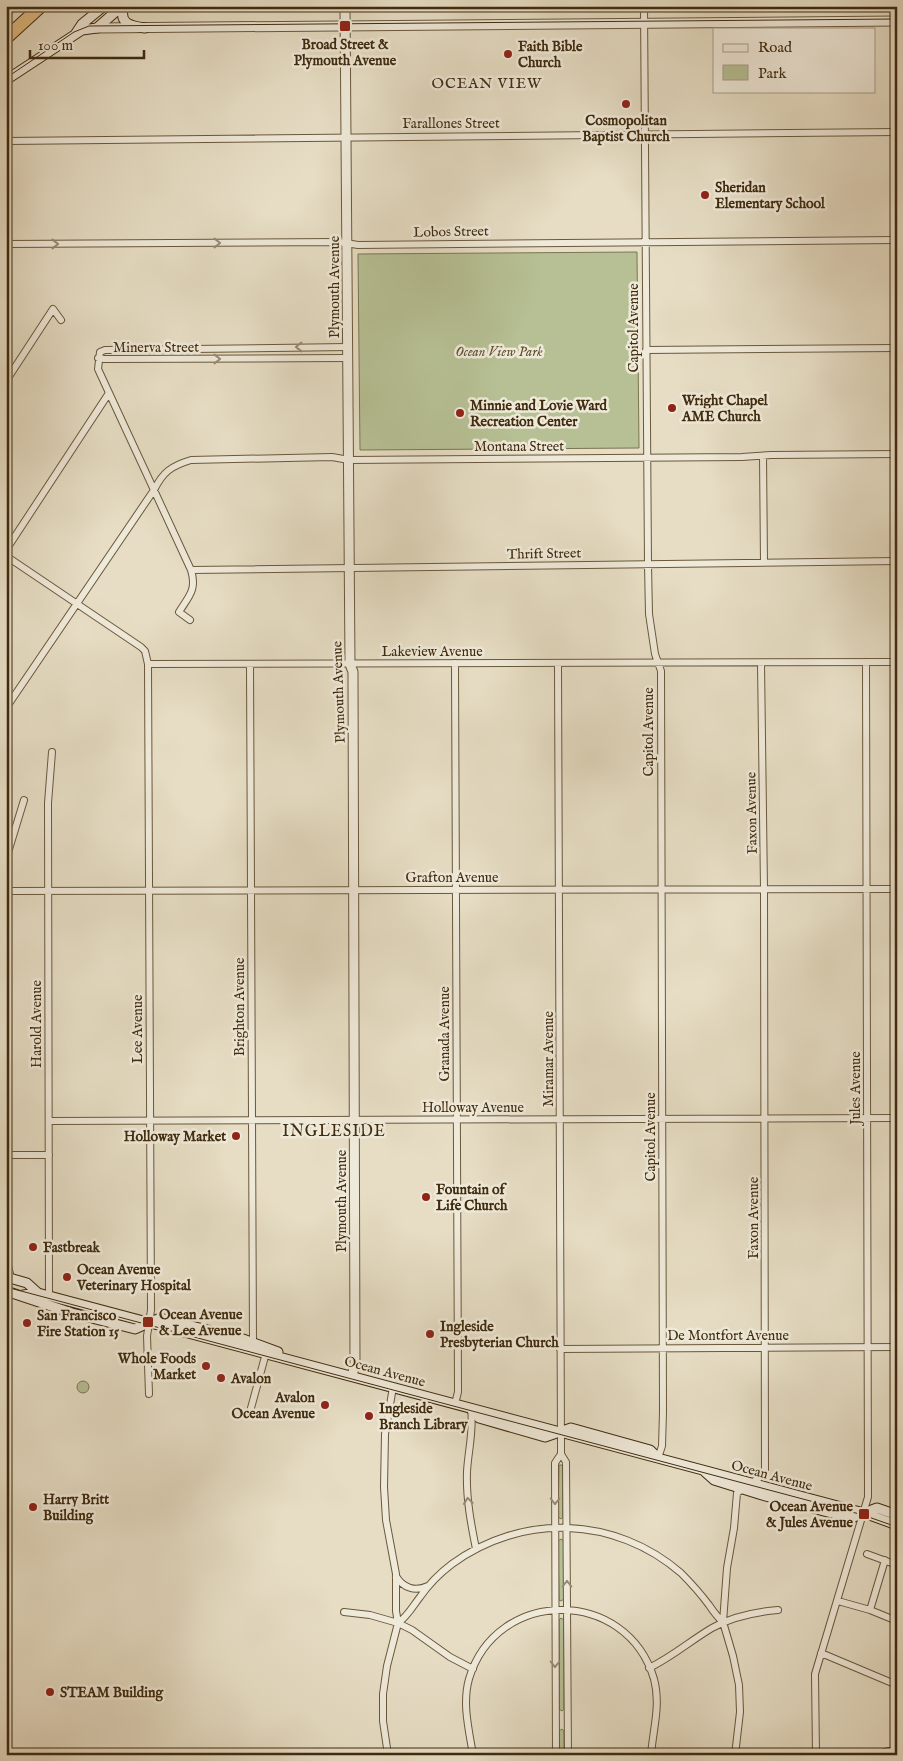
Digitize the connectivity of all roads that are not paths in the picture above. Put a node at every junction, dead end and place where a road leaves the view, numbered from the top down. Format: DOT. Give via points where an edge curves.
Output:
graph roads {
  1 [pos="10,6"];
  2 [pos="41,6"];
  3 [pos="105,6"];
  4 [pos="123,6"];
  5 [pos="345,6"];
  6 [pos="644,6"];
  7 [pos="6,10"];
  8 [pos="897,21"];
  9 [pos="644,24"];
  10 [pos="346,26"];
  11 [pos="96,28"];
  12 [pos="145,28"];
  13 [pos="76,34"];
  14 [pos="6,38"];
  15 [pos="6,80"];
  16 [pos="897,132"];
  17 [pos="644,134"];
  18 [pos="346,136"];
  19 [pos="6,140"];
  20 [pos="897,240"];
  21 [pos="645,242"];
  22 [pos="347,243"];
  23 [pos="6,244"];
  24 [pos="61,320"];
  25 [pos="348,347"];
  26 [pos="897,348"];
  27 [pos="646,350"];
  28 [pos="98,358"];
  29 [pos="348,358"];
  30 [pos="6,381"];
  31 [pos="109,393"];
  32 [pos="897,454"];
  33 [pos="763,456"];
  34 [pos="647,458"];
  35 [pos="349,460"];
  36 [pos="154,490"];
  37 [pos="6,550"];
  38 [pos="6,556"];
  39 [pos="897,561"];
  40 [pos="764,562"];
  41 [pos="648,565"];
  42 [pos="350,568"];
  43 [pos="191,570"];
  44 [pos="77,604"];
  45 [pos="190,620"];
  46 [pos="866,662"];
  47 [pos="897,662"];
  48 [pos="456,663"];
  49 [pos="558,663"];
  50 [pos="658,663"];
  51 [pos="761,663"];
  52 [pos="148,664"];
  53 [pos="250,664"];
  54 [pos="350,664"];
  55 [pos="6,708"];
  56 [pos="52,752"];
  57 [pos="24,800"];
  58 [pos="6,859"];
  59 [pos="764,889"];
  60 [pos="867,889"];
  61 [pos="897,889"];
  62 [pos="251,890"];
  63 [pos="354,890"];
  64 [pos="456,890"];
  65 [pos="560,890"];
  66 [pos="662,890"];
  67 [pos="6,891"];
  68 [pos="48,891"];
  69 [pos="149,891"];
  70 [pos="897,1118"];
  71 [pos="457,1119"];
  72 [pos="868,1119"];
  73 [pos="252,1120"];
  74 [pos="354,1120"];
  75 [pos="560,1120"];
  76 [pos="663,1120"];
  77 [pos="765,1120"];
  78 [pos="49,1121"];
  79 [pos="150,1121"];
  80 [pos="6,1155"];
  81 [pos="49,1155"];
  82 [pos="6,1258"];
  83 [pos="8,1277"];
  84 [pos="6,1291"];
  85 [pos="38,1293"];
  86 [pos="23,1295"];
  87 [pos="49,1296"];
  88 [pos="149,1322"];
  89 [pos="253,1346"];
  90 [pos="897,1346"];
  91 [pos="765,1347"];
  92 [pos="868,1347"];
  93 [pos="662,1348"];
  94 [pos="560,1349"];
  95 [pos="266,1353"];
  96 [pos="292,1360"];
  97 [pos="352,1376"];
  98 [pos="393,1387"];
  99 [pos="149,1394"];
  100 [pos="455,1404"];
  101 [pos="251,1408"];
  102 [pos="471,1409"];
  103 [pos="561,1433"];
  104 [pos="561,1454"];
  105 [pos="658,1458"];
  106 [pos="702,1470"];
  107 [pos="752,1484"];
  108 [pos="743,1489"];
  109 [pos="864,1513"];
  110 [pos="897,1515"];
  111 [pos="897,1525"];
  112 [pos="555,1528"];
  113 [pos="567,1528"];
  114 [pos="476,1549"];
  115 [pos="867,1554"];
  116 [pos="885,1560"];
  117 [pos="897,1565"];
  118 [pos="396,1574"];
  119 [pos="429,1586"];
  120 [pos="838,1601"];
  121 [pos="561,1610"];
  122 [pos="778,1610"];
  123 [pos="870,1610"];
  124 [pos="344,1612"];
  125 [pos="897,1621"];
  126 [pos="723,1622"];
  127 [pos="398,1623"];
  128 [pos="821,1653"];
  129 [pos="650,1668"];
  130 [pos="473,1669"];
  131 [pos="897,1685"];
  132 [pos="897,1751"];
  133 [pos="388,1755"];
  134 [pos="473,1755"];
  135 [pos="556,1755"];
  136 [pos="568,1755"];
  137 [pos="650,1755"];
  138 [pos="735,1755"];
  139 [pos="816,1755"];
  140 [pos="875,1755"];
  1 -- 7 [label="highway"];
  2 -- 14 [label="highway"];
  3 -- 11 [label="street"];
  3 -- 13 [label="street" via="82,24"];
  4 -- 11 [label="street"];
  4 -- 12 [label="street" via="125,22"];
  5 -- 10 [label="street, Plymouth Avenue"];
  6 -- 9 [label="street, Capitol Avenue"];
  8 -- 9 [label="street"];
  9 -- 10 [label="street"];
  9 -- 17 [label="street, Capitol Avenue"];
  10 -- 12 [label="street"];
  10 -- 18 [label="street, Plymouth Avenue"];
  11 -- 12 [label="street"];
  11 -- 13 [label="street"];
  13 -- 15 [label="street"];
  16 -- 17 [label="street, Farallones Street"];
  17 -- 18 [label="street, Farallones Street"];
  17 -- 21 [label="street, Capitol Avenue"];
  18 -- 19 [label="street, Farallones Street"];
  18 -- 22 [label="street, Plymouth Avenue"];
  20 -- 21 [label="street, Lobos Street"];
  21 -- 22 [label="street, Lobos Street"];
  21 -- 27 [label="street, Capitol Avenue"];
  23 -- 22 [label="street, Lobos Street, one-way"];
  22 -- 25 [label="street, Plymouth Avenue"];
  24 -- 30 [label="street" via="53,309"];
  25 -- 28 [label="street, Minerva Street, one-way" via="105,350"];
  25 -- 29 [label="street, Plymouth Avenue"];
  26 -- 27 [label="street"];
  27 -- 34 [label="street, Capitol Avenue"];
  28 -- 29 [label="street, Minerva Street, one-way"];
  28 -- 31 [label="street" via="98,369"];
  29 -- 35 [label="street, Plymouth Avenue"];
  31 -- 36 [label="street"];
  31 -- 37 [label="street"];
  32 -- 33 [label="street, Montana Street"];
  33 -- 34 [label="street, Montana Street"];
  33 -- 40 [label="street"];
  34 -- 35 [label="street, Montana Street"];
  34 -- 41 [label="street, Capitol Avenue"];
  35 -- 36 [label="street, Montana Street" via="332,457 191,460 161,476"];
  35 -- 42 [label="street, Plymouth Avenue"];
  36 -- 43 [label="street"];
  36 -- 44 [label="street, Montana Street"];
  38 -- 44 [label="street"];
  39 -- 40 [label="street, Thrift Street"];
  40 -- 41 [label="street, Thrift Street"];
  41 -- 42 [label="street, Thrift Street"];
  41 -- 50 [label="street, Capitol Avenue" via="650,614"];
  42 -- 43 [label="street, Thrift Street"];
  42 -- 54 [label="street, Plymouth Avenue"];
  43 -- 45 [label="street" via="192,592 178,612"];
  44 -- 52 [label="street" via="141,646"];
  44 -- 55 [label="street, Montana Street"];
  46 -- 47 [label="street, Lakeview Avenue"];
  46 -- 51 [label="street, Lakeview Avenue"];
  46 -- 60 [label="street, Jules Avenue"];
  48 -- 49 [label="street, Lakeview Avenue"];
  48 -- 54 [label="street, Lakeview Avenue"];
  48 -- 64 [label="street, Granada Avenue"];
  49 -- 50 [label="street, Lakeview Avenue"];
  49 -- 65 [label="street, Miramar Avenue"];
  50 -- 51 [label="street, Lakeview Avenue"];
  50 -- 66 [label="street, Capitol Avenue" via="661,671"];
  51 -- 59 [label="street, Faxon Avenue"];
  52 -- 53 [label="street, Lakeview Avenue"];
  52 -- 69 [label="street, Lee Avenue"];
  53 -- 54 [label="street, Lakeview Avenue"];
  53 -- 62 [label="street, Brighton Avenue"];
  54 -- 63 [label="street, Plymouth Avenue" via="353,672"];
  56 -- 68 [label="street, Harold Avenue" via="48,797"];
  57 -- 58 [label="street"];
  59 -- 60 [label="street, Grafton Avenue"];
  59 -- 66 [label="street, Grafton Avenue"];
  59 -- 77 [label="street, Faxon Avenue"];
  60 -- 61 [label="street, Grafton Avenue"];
  60 -- 72 [label="street, Jules Avenue"];
  62 -- 63 [label="street, Grafton Avenue"];
  62 -- 69 [label="street, Grafton Avenue"];
  62 -- 73 [label="street, Brighton Avenue"];
  63 -- 64 [label="street, Grafton Avenue"];
  63 -- 74 [label="street, Plymouth Avenue"];
  64 -- 65 [label="street, Grafton Avenue"];
  64 -- 71 [label="street, Granada Avenue"];
  65 -- 66 [label="street, Grafton Avenue"];
  65 -- 75 [label="street, Miramar Avenue"];
  66 -- 76 [label="street, Capitol Avenue"];
  67 -- 68 [label="street, Grafton Avenue"];
  68 -- 69 [label="street, Grafton Avenue"];
  68 -- 78 [label="street, Harold Avenue"];
  69 -- 79 [label="street, Lee Avenue"];
  70 -- 72 [label="street, Holloway Avenue"];
  71 -- 74 [label="street, Holloway Avenue"];
  71 -- 75 [label="street, Holloway Avenue"];
  71 -- 100 [label="street, Granada Avenue" via="458,1392"];
  72 -- 77 [label="street, Holloway Avenue"];
  72 -- 92 [label="street, Jules Avenue"];
  73 -- 74 [label="street, Holloway Avenue"];
  73 -- 79 [label="street, Holloway Avenue"];
  73 -- 89 [label="street, Brighton Avenue"];
  74 -- 97 [label="street, Plymouth Avenue" via="355,1364"];
  75 -- 76 [label="street, Holloway Avenue"];
  75 -- 94 [label="street, Miramar Avenue"];
  76 -- 77 [label="street, Holloway Avenue"];
  76 -- 93 [label="street, Capitol Avenue"];
  77 -- 91 [label="street, Faxon Avenue"];
  78 -- 79 [label="street, Holloway Avenue"];
  78 -- 81 [label="street, Harold Avenue"];
  79 -- 88 [label="street, Lee Avenue"];
  80 -- 81 [label="street"];
  81 -- 87 [label="street, Harold Avenue"];
  82 -- 83 [label="street, Ocean Avenue"];
  83 -- 85 [label="street, Ocean Avenue" via="27,1283"];
  84 -- 86 [label="street, Ocean Avenue"];
  85 -- 86 [label="street, Ocean Avenue"];
  85 -- 87 [label="street, Ocean Avenue"];
  86 -- 88 [label="street, Ocean Avenue" via="72,1313 135,1328"];
  87 -- 88 [label="street, Ocean Avenue"];
  88 -- 89 [label="street, Ocean Avenue"];
  88 -- 99 [label="street, Lee Avenue"];
  89 -- 95 [label="street, Ocean Avenue"];
  89 -- 96 [label="street, Ocean Avenue" via="274,1349"];
  90 -- 92 [label="street, De Montfort Avenue"];
  91 -- 92 [label="street, De Montfort Avenue"];
  91 -- 93 [label="street, De Montfort Avenue"];
  91 -- 107 [label="street, Faxon Avenue" via="765,1474"];
  92 -- 109 [label="street, Jules Avenue" via="868,1497"];
  93 -- 94 [label="street, De Montfort Avenue"];
  93 -- 105 [label="street, Capitol Avenue" via="662,1446"];
  94 -- 103 [label="street, Miramar Avenue"];
  95 -- 96 [label="street, Ocean Avenue"];
  95 -- 101 [label="street"];
  96 -- 97 [label="street, Ocean Avenue"];
  97 -- 98 [label="street, Ocean Avenue"];
  98 -- 100 [label="street, Ocean Avenue"];
  98 -- 118 [label="street" via="385,1434 384,1487 386,1520"];
  100 -- 102 [label="street, Ocean Avenue"];
  102 -- 103 [label="street, Ocean Avenue" via="479,1418 546,1437"];
  114 -- 102 [label="street, one-way" via="467,1485 473,1423"];
  103 -- 104 [label="street, Miramar Avenue"];
  103 -- 105 [label="street, Ocean Avenue" via="571,1428 579,1430 650,1450"];
  104 -- 112 [label="street, Miramar Avenue, one-way" via="555,1463"];
  104 -- 113 [label="street, Miramar Avenue" via="566,1462"];
  105 -- 106 [label="street, Ocean Avenue"];
  106 -- 107 [label="street, Ocean Avenue"];
  106 -- 108 [label="street, Ocean Avenue" via="714,1480"];
  107 -- 108 [label="street, Faxon Avenue"];
  107 -- 109 [label="street, Ocean Avenue"];
  108 -- 109 [label="street, Ocean Avenue" via="851,1518"];
  108 -- 126 [label="street" via="737,1493"];
  109 -- 110 [label="street, Ocean Avenue" via="877,1508"];
  109 -- 111 [label="street, Ocean Avenue"];
  109 -- 120 [label="street, Jules Avenue"];
  112 -- 113 [label="street"];
  112 -- 114 [label="street" via="522,1532"];
  112 -- 121 [label="street, Miramar Avenue"];
  121 -- 113 [label="street, Miramar Avenue, one-way"];
  113 -- 126 [label="street" via="607,1534 653,1553 693,1585"];
  114 -- 119 [label="street" via="450,1566"];
  115 -- 116 [label="street"];
  116 -- 117 [label="street"];
  116 -- 123 [label="street"];
  118 -- 119 [label="street" via="400,1582 410,1589"];
  118 -- 127 [label="street"];
  119 -- 127 [label="street"];
  120 -- 123 [label="street"];
  120 -- 128 [label="street, Jules Avenue"];
  121 -- 129 [label="street" via="592,1614 615,1626 636,1645"];
  121 -- 130 [label="street" via="528,1615 505,1628 486,1646"];
  121 -- 135 [label="street, Miramar Avenue, one-way"];
  121 -- 136 [label="street, Miramar Avenue"];
  122 -- 126 [label="street" via="752,1613"];
  123 -- 125 [label="street"];
  124 -- 127 [label="street" via="370,1614"];
  126 -- 129 [label="street"];
  126 -- 138 [label="street" via="739,1685 740,1718"];
  127 -- 130 [label="street"];
  127 -- 133 [label="street" via="383,1694"];
  128 -- 131 [label="street"];
  128 -- 139 [label="street, Jules Avenue" via="815,1674"];
  129 -- 137 [label="street" via="657,1703"];
  130 -- 134 [label="street" via="466,1704"];
  132 -- 140 [label="street"];
}
